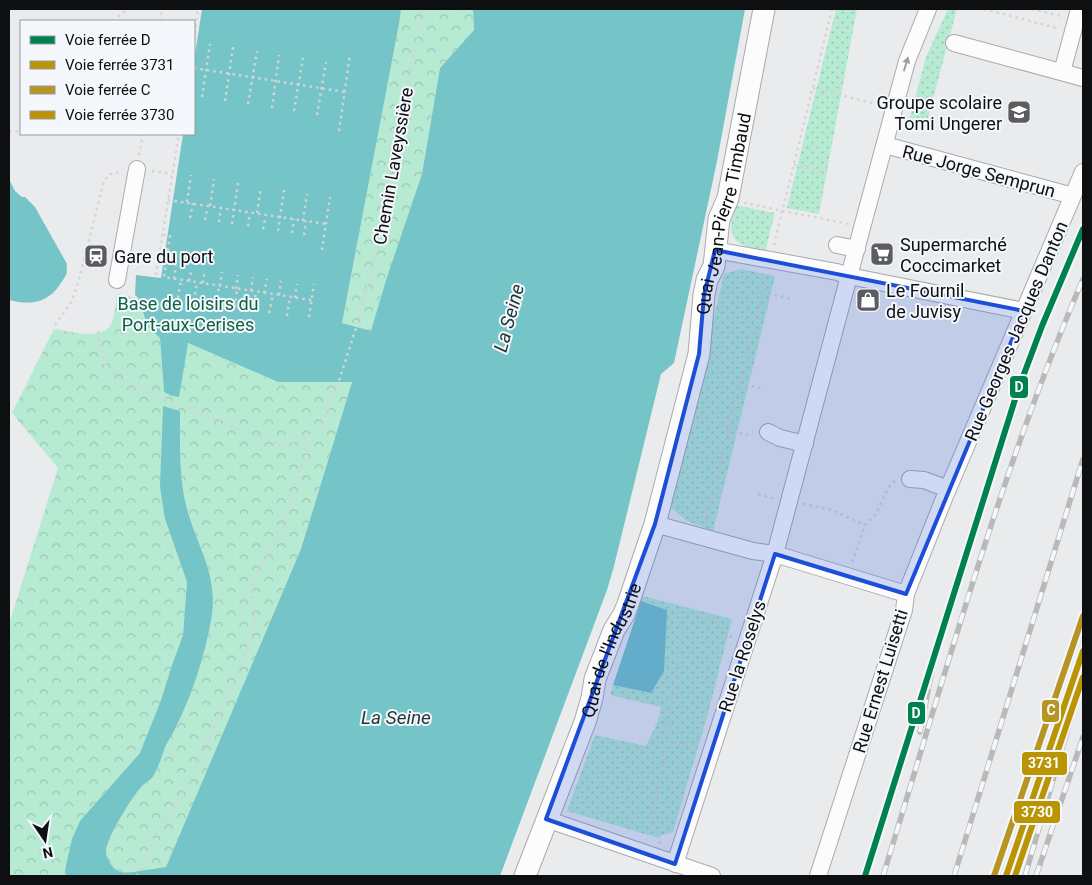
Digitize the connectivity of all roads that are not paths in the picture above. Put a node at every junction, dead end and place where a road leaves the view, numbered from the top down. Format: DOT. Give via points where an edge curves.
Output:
graph roads {
  1 [pos="764,9"];
  2 [pos="928,9"];
  3 [pos="1078,9"];
  4 [pos="954,42"];
  5 [pos="1062,72"];
  6 [pos="1083,78"];
  7 [pos="885,145"];
  8 [pos="137,169"];
  9 [pos="1083,172"];
  10 [pos="1073,196"];
  11 [pos="837,245"];
  12 [pos="857,249"];
  13 [pos="715,250"];
  14 [pos="849,276"];
  15 [pos="118,280"];
  16 [pos="1024,311"];
  17 [pos="682,418"];
  18 [pos="768,432"];
  19 [pos="804,446"];
  20 [pos="906,480"];
  21 [pos="948,489"];
  22 [pos="655,524"];
  23 [pos="775,554"];
  24 [pos="906,594"];
  25 [pos="546,819"];
  26 [pos="674,864"];
  27 [pos="525,876"];
  28 [pos="712,876"];
  29 [pos="818,876"];
  1 -- 13 [label="main road, Quai Jean-Pierre Timbaud"];
  7 -- 2 [label="street, Rue la Roselys, one-way" via="907,61"];
  3 -- 5 [label="street"];
  4 -- 5 [label="street"];
  5 -- 6 [label="street"];
  7 -- 10 [label="street, Rue Jorge Semprun"];
  7 -- 12 [label="street, Rue la Roselys"];
  8 -- 15 [label="street"];
  9 -- 10 [label="street, Rue Georges Jacques Danton"];
  10 -- 16 [label="street, Rue Georges Jacques Danton"];
  11 -- 12 [label="street"];
  12 -- 14 [label="street, Rue la Roselys"];
  13 -- 14 [label="street"];
  13 -- 17 [label="main road, Quai Jean-Pierre Timbaud" via="714,266 704,295 699,354"];
  14 -- 16 [label="street"];
  14 -- 19 [label="street, Rue la Roselys"];
  16 -- 21 [label="street, Rue Georges Jacques Danton"];
  17 -- 22 [label="main road, Quai de l'Industrie"];
  18 -- 19 [label="street"];
  19 -- 23 [label="street, Rue la Roselys"];
  20 -- 21 [label="street" via="924,480"];
  21 -- 24 [label="street, Rue Ernest Luisetti"];
  22 -- 23 [label="street"];
  22 -- 25 [label="main road, Quai de l'Industrie" via="626,609 595,679 585,722"];
  23 -- 24 [label="street"];
  23 -- 26 [label="street, Rue la Roselys"];
  24 -- 29 [label="street, Rue Ernest Luisetti" via="904,610"];
  25 -- 26 [label="street"];
  25 -- 27 [label="main road, Quai de l'Industrie"];
  26 -- 28 [label="street"];
}
